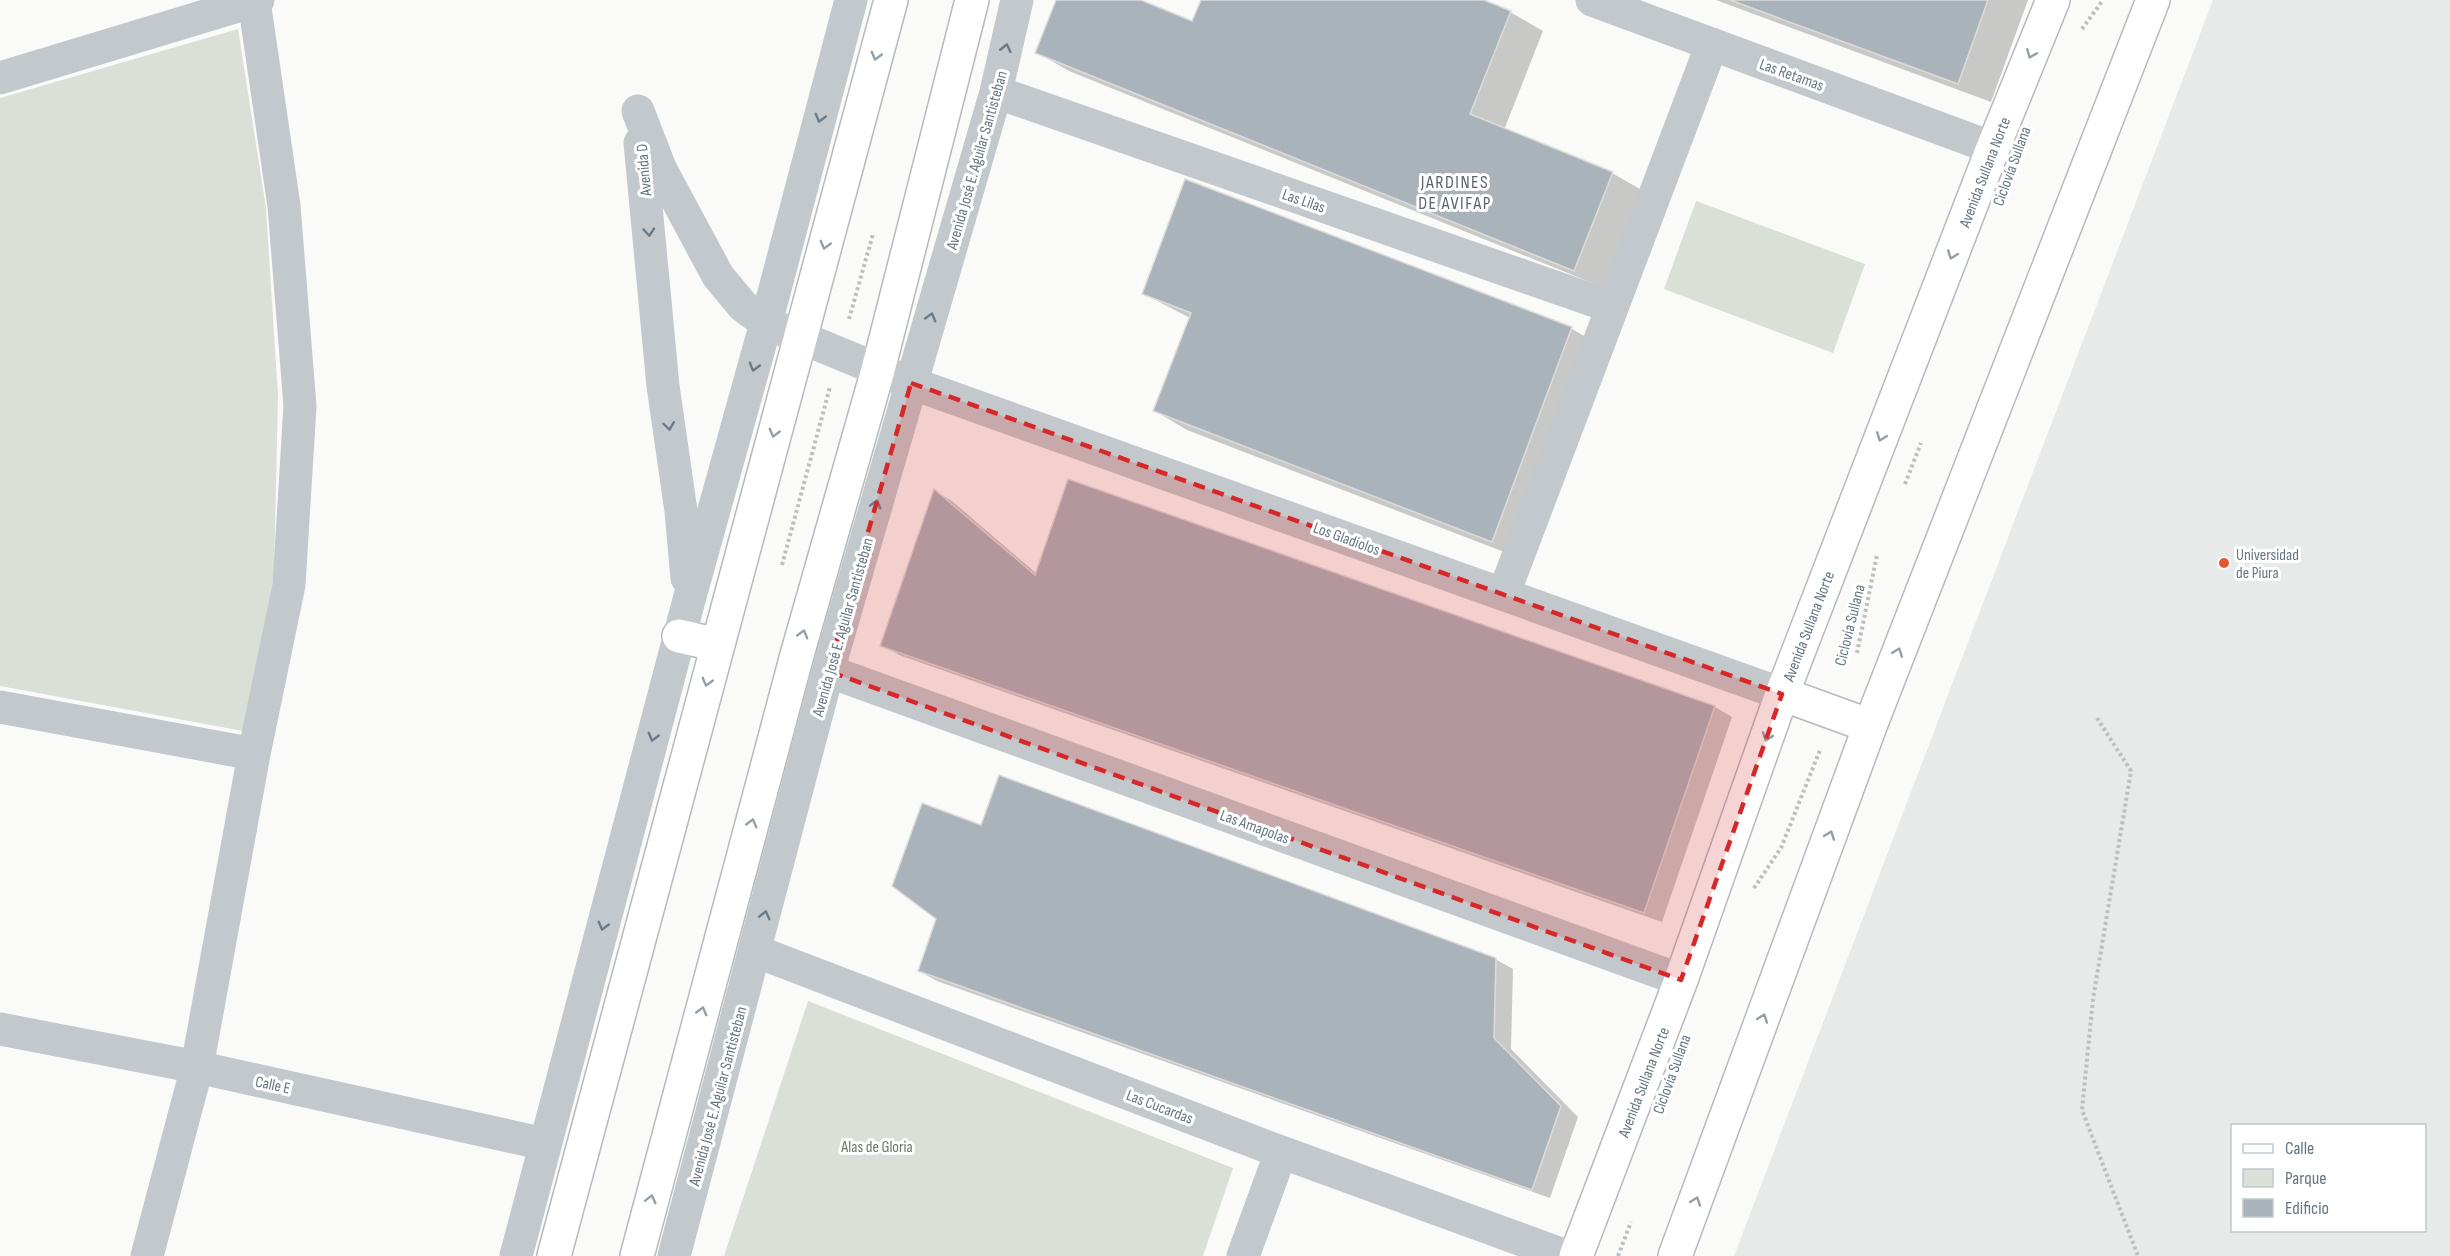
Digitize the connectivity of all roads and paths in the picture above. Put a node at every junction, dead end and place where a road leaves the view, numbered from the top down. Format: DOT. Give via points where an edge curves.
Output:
graph roads {
  1 [pos="851,0"];
  2 [pos="891,0"];
  3 [pos="972,0"];
  4 [pos="1017,0"];
  5 [pos="1592,0"];
  6 [pos="2053,0"];
  7 [pos="2103,0"];
  8 [pos="2152,0"];
  9 [pos="256,1"];
  10 [pos="2078,36"];
  11 [pos="1712,44"];
  12 [pos="0,78"];
  13 [pos="996,92"];
  14 [pos="1993,148"];
  15 [pos="1612,307"];
  16 [pos="766,323"];
  17 [pos="800,337"];
  18 [pos="878,370"];
  19 [pos="922,387"];
  20 [pos="1921,442"];
  21 [pos="1904,486"];
  22 [pos="1878,552"];
  23 [pos="1504,593"];
  24 [pos="689,600"];
  25 [pos="679,636"];
  26 [pos="717,645"];
  27 [pos="1853,663"];
  28 [pos="828,671"];
  29 [pos="1782,694"];
  30 [pos="0,707"];
  31 [pos="1834,713"];
  32 [pos="2097,718"];
  33 [pos="1870,726"];
  34 [pos="254,754"];
  35 [pos="1753,890"];
  36 [pos="755,951"];
  37 [pos="1682,980"];
  38 [pos="0,1029"];
  39 [pos="196,1067"];
  40 [pos="545,1144"];
  41 [pos="1281,1152"];
  42 [pos="1634,1211"];
  43 [pos="147,1256"];
  44 [pos="516,1256"];
  45 [pos="554,1256"];
  46 [pos="637,1256"];
  47 [pos="674,1256"];
  48 [pos="1243,1256"];
  49 [pos="1566,1256"];
  50 [pos="1576,1256"];
  51 [pos="1618,1256"];
  52 [pos="1676,1256"];
  53 [pos="2138,1256"];
  1 -- 16 [label="street, one-way"];
  2 -- 17 [label="main road, one-way"];
  3 -- 18 [label="main road, Avenida José E. Aguilar Santisteban"];
  13 -- 4 [label="street, Avenida José E. Aguilar Santisteban, one-way"];
  5 -- 11 [label="street, Las Retamas"];
  6 -- 14 [label="main road, Avenida Sullana Norte, one-way"];
  7 -- 10 [label="path"];
  33 -- 8 [label="main road, one-way"];
  9 -- 12 [label="street"];
  9 -- 34 [label="street" via="284,206 300,406 290,585"];
  11 -- 14 [label="street, Las Retamas"];
  11 -- 15 [label="street"];
  13 -- 15 [label="street, Las Lilas"];
  19 -- 13 [label="street, Avenida José E. Aguilar Santisteban, one-way"];
  14 -- 29 [label="main road, Avenida Sullana Norte, one-way"];
  15 -- 23 [label="street"];
  16 -- 17 [label="street, Avenida D"];
  16 -- 24 [label="street, one-way"];
  16 -- 24 [label="street, Avenida D, one-way" via="743,306 718,276 660,168 638,111 663,386"];
  17 -- 18 [label="street, Avenida D"];
  17 -- 26 [label="main road, one-way"];
  18 -- 19 [label="street, Avenida D"];
  46 -- 18 [label="main road, Avenida José E. Aguilar Santisteban, one-way" via="797,655"];
  19 -- 23 [label="street"];
  28 -- 19 [label="street, Avenida José E. Aguilar Santisteban, one-way"];
  19 -- 29 [label="street, Los Gladiolos"];
  20 -- 21 [label="path"];
  22 -- 27 [label="path, Ciclovía Sullana"];
  23 -- 29 [label="street"];
  24 -- 25 [label="street"];
  25 -- 26 [label="main road"];
  25 -- 40 [label="street, one-way"];
  26 -- 45 [label="main road, one-way"];
  36 -- 28 [label="street, Avenida José E. Aguilar Santisteban, one-way"];
  28 -- 37 [label="street, Las Amapolas"];
  29 -- 31 [label="main road"];
  29 -- 37 [label="main road, Avenida Sullana Norte, one-way"];
  30 -- 34 [label="street"];
  31 -- 33 [label="main road"];
  31 -- 35 [label="path" via="1782,848"];
  32 -- 53 [label="path" via="2131,771 2093,999 2082,1110"];
  52 -- 33 [label="main road, one-way"];
  34 -- 39 [label="street"];
  36 -- 41 [label="street, Las Cucardas"];
  36 -- 47 [label="street, Avenida José E. Aguilar Santisteban"];
  37 -- 50 [label="main road, Avenida Sullana Norte"];
  38 -- 39 [label="street, Calle E"];
  39 -- 40 [label="street, Calle E"];
  39 -- 43 [label="street"];
  40 -- 44 [label="street"];
  41 -- 48 [label="street"];
  41 -- 49 [label="street, Las Cucardas"];
  42 -- 51 [label="path"];
}
